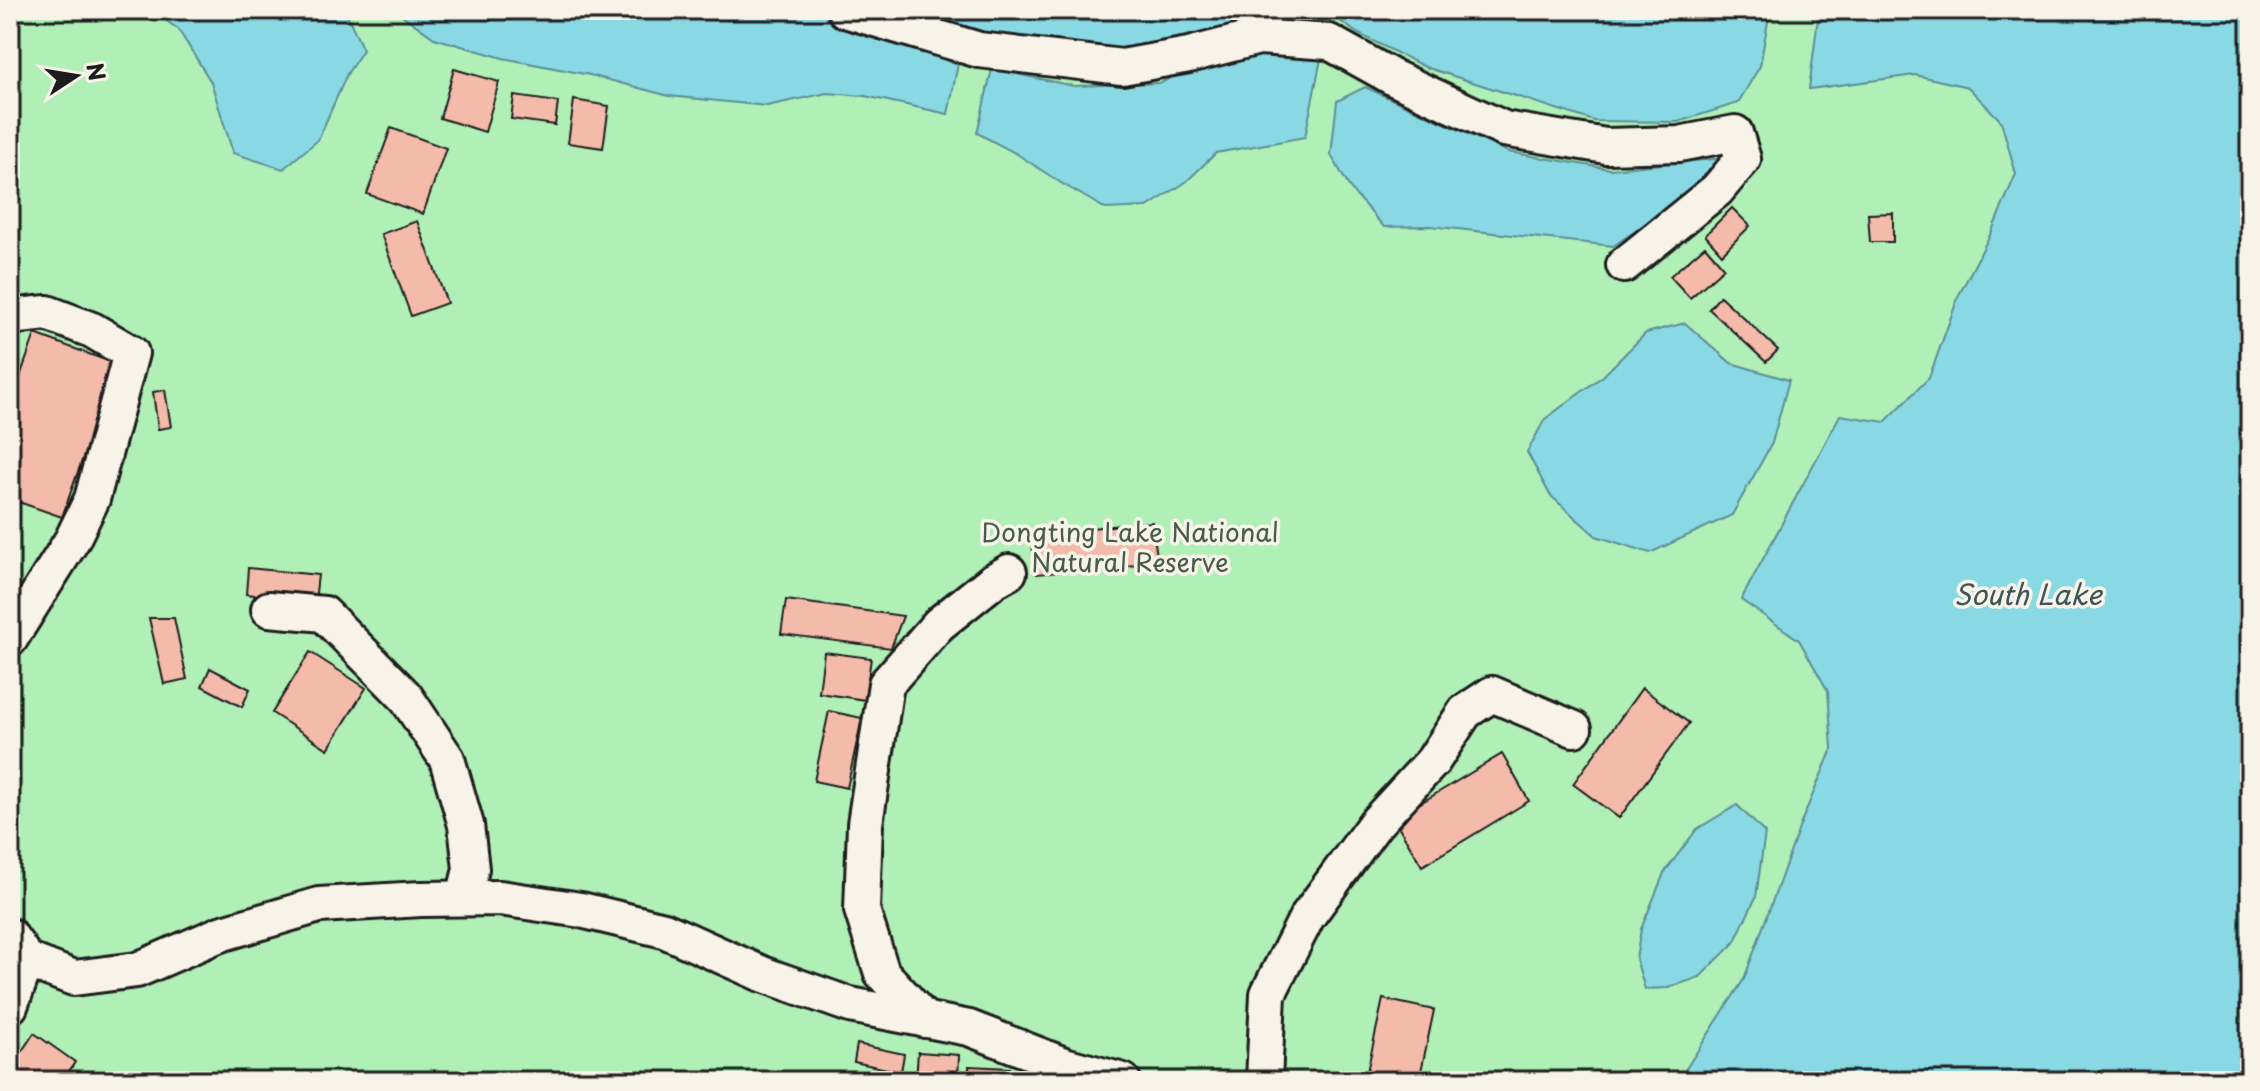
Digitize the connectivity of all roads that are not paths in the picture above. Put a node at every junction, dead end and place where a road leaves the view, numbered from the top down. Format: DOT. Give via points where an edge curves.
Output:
graph roads {
  1 [pos="845,10"];
  2 [pos="1624,265"];
  3 [pos="10,317"];
  4 [pos="1009,572"];
  5 [pos="269,609"];
  6 [pos="10,639"];
  7 [pos="1574,729"];
  8 [pos="464,898"];
  9 [pos="18,948"];
  10 [pos="10,1006"];
  11 [pos="925,1020"];
  12 [pos="1123,1081"];
  13 [pos="1264,1081"];
  1 -- 2 [label="street" via="979,50 1122,67 1259,37 1329,42 1504,129 1606,146 1679,144 1735,133 1743,159 1717,190"];
  3 -- 6 [label="street" via="47,313 131,353 92,499"];
  4 -- 11 [label="street" via="939,624 886,684 865,824 862,910 882,973"];
  5 -- 8 [label="street" via="324,614 405,696 447,759 471,869"];
  7 -- 13 [label="street" via="1492,694 1465,712 1433,761 1375,824 1307,917 1268,994"];
  8 -- 9 [label="street" via="319,905 220,934 137,970 74,978"];
  8 -- 11 [label="street" via="581,910 664,930 762,974 850,1005"];
  9 -- 10 [label="street"];
  11 -- 12 [label="street" via="969,1028 1064,1065"];
}
